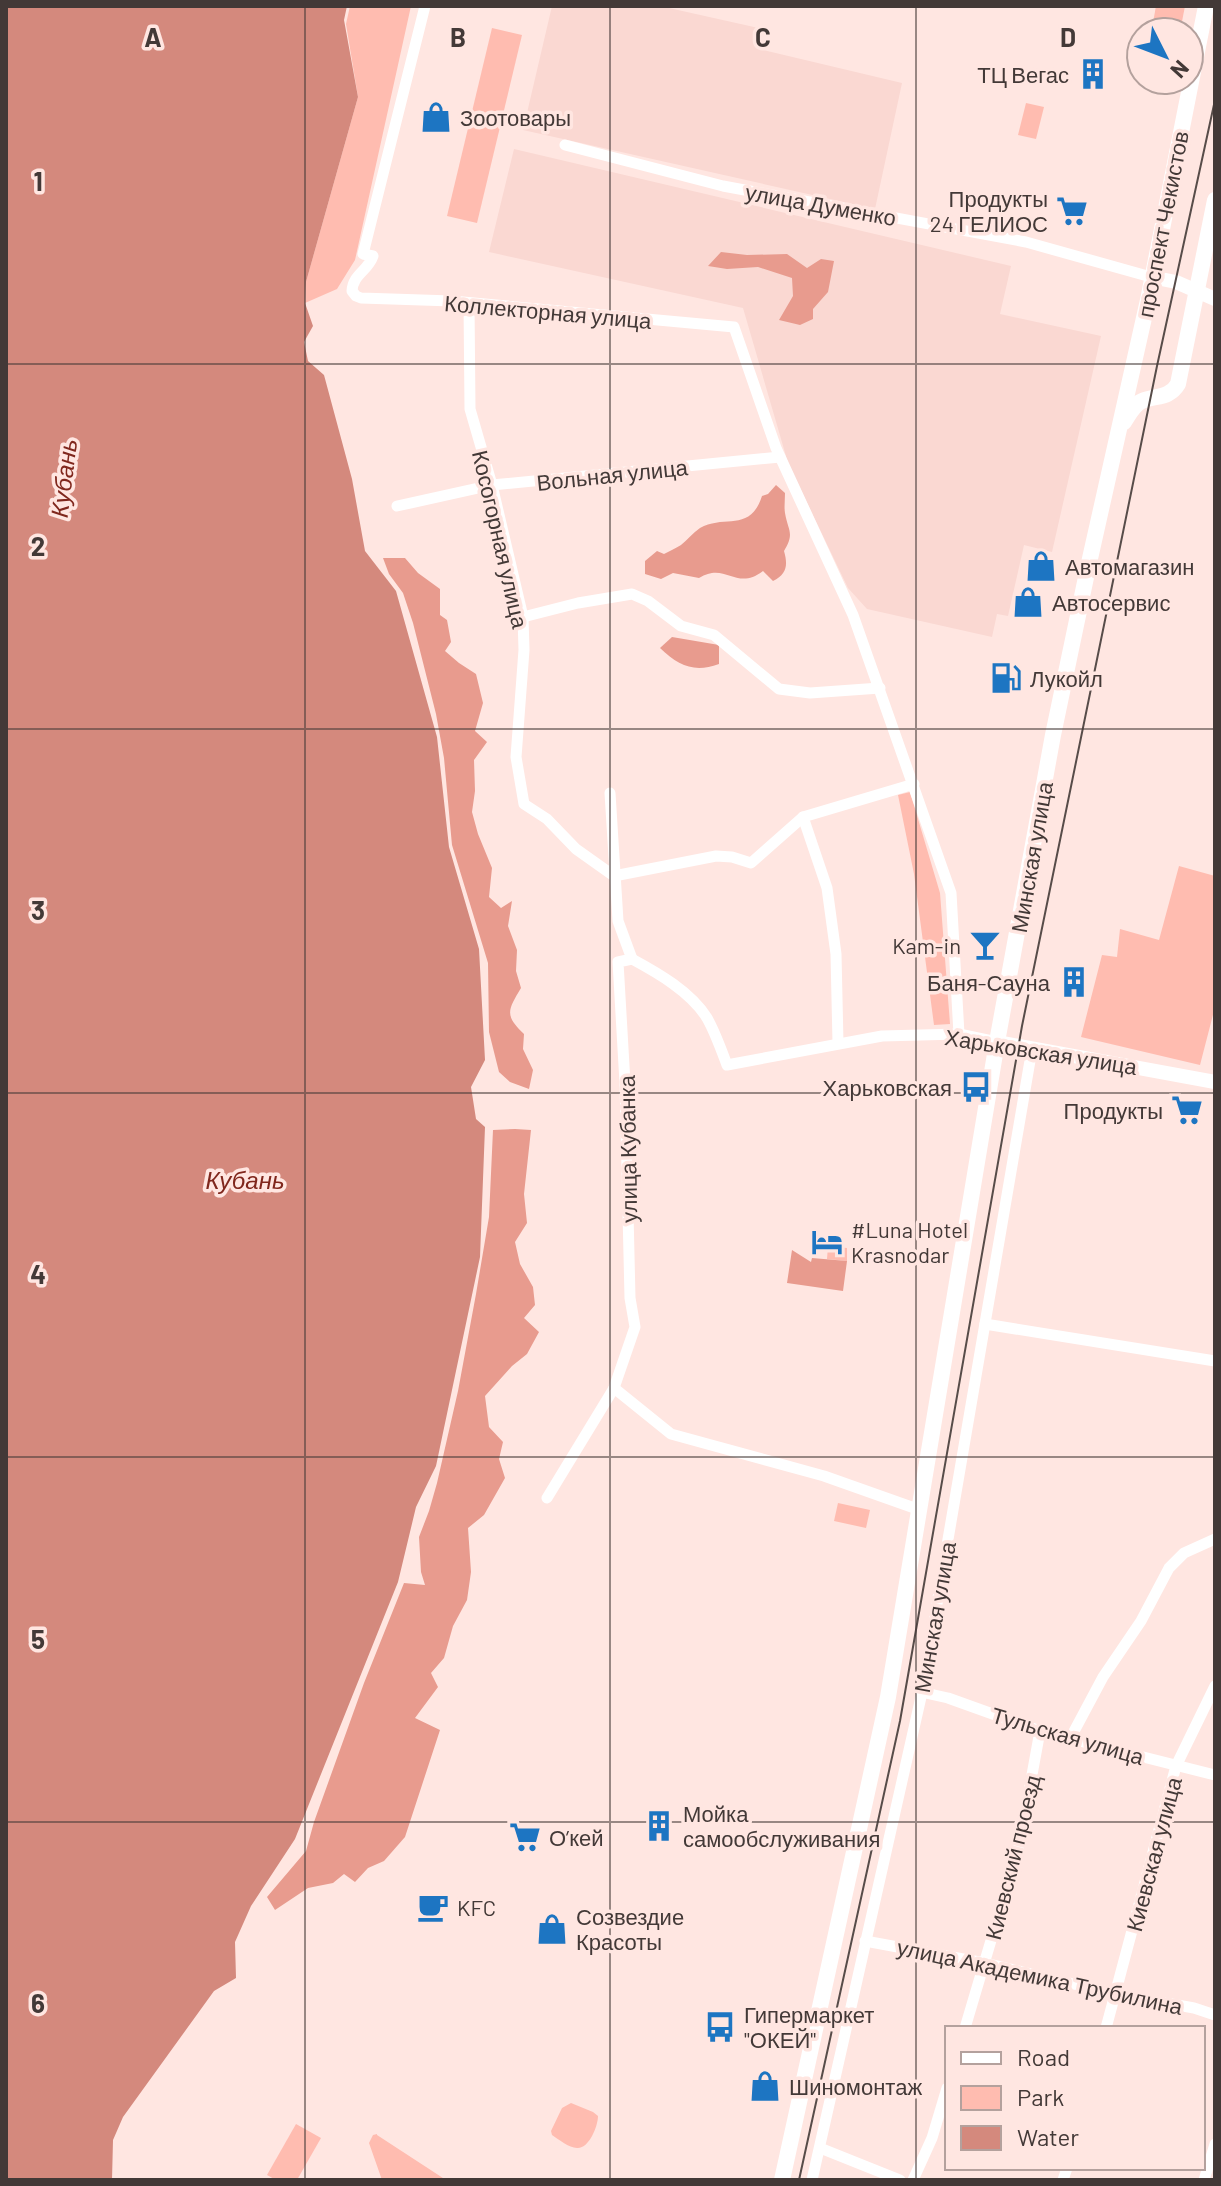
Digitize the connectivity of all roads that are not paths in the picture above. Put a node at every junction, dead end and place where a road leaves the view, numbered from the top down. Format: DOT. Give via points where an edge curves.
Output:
graph roads {
  1 [pos="425,6"];
  2 [pos="1206,6"];
  3 [pos="565,145"];
  4 [pos="1215,200"];
  5 [pos="1151,277"];
  6 [pos="1196,292"];
  7 [pos="1215,299"];
  8 [pos="469,303"];
  9 [pos="1137,349"];
  10 [pos="1150,399"];
  11 [pos="1115,442"];
  12 [pos="780,457"];
  13 [pos="492,485"];
  14 [pos="397,506"];
  15 [pos="523,617"];
  16 [pos="880,688"];
  17 [pos="914,784"];
  18 [pos="610,793"];
  19 [pos="803,817"];
  20 [pos="614,876"];
  21 [pos="632,959"];
  22 [pos="959,1034"];
  23 [pos="997,1042"];
  24 [pos="838,1043"];
  25 [pos="1032,1049"];
  26 [pos="1215,1082"];
  27 [pos="985,1324"];
  28 [pos="1215,1361"];
  29 [pos="614,1388"];
  30 [pos="547,1498"];
  31 [pos="920,1510"];
  32 [pos="1215,1539"];
  33 [pos="1215,1686"];
  34 [pos="921,1692"];
  35 [pos="1040,1731"];
  36 [pos="1071,1737"];
  37 [pos="1176,1766"];
  38 [pos="1215,1775"];
  39 [pos="865,1941"];
  40 [pos="985,1963"];
  41 [pos="1116,1994"];
  42 [pos="1215,2015"];
  43 [pos="966,2026"];
  44 [pos="1107,2026"];
  45 [pos="945,2095"];
  46 [pos="1215,2144"];
  47 [pos="820,2148"];
  48 [pos="782,2180"];
  49 [pos="812,2180"];
  50 [pos="900,2180"];
  51 [pos="913,2180"];
  52 [pos="1204,2180"];
  1 -- 8 [label="street, Коллекторная улица" via="363,254 373,256 352,291 361,298"];
  2 -- 5 [label="main road, проспект Чекистов"];
  3 -- 5 [label="street, улица Думенко" via="723,186 1026,242"];
  4 -- 6 [label="main road"];
  5 -- 6 [label="street, улица Думенко"];
  5 -- 9 [label="main road, проспект Чекистов"];
  6 -- 7 [label="street, улица Думенко"];
  6 -- 10 [label="main road" via="1178,384 1168,395"];
  8 -- 12 [label="street, Коллекторная улица" via="734,327"];
  8 -- 13 [label="street, Косогорная улица" via="470,409"];
  9 -- 10 [label="main road, проспект Чекистов" via="1138,385"];
  9 -- 11 [label="main road, проспект Чекистов"];
  10 -- 11 [label="main road" via="1135,406"];
  11 -- 23 [label="main road, Минская улица" via="1066,667"];
  12 -- 13 [label="street, Вольная улица"];
  12 -- 16 [label="street" via="853,615"];
  13 -- 14 [label="street, Вольная улица"];
  13 -- 15 [label="street, Косогорная улица"];
  15 -- 16 [label="street" via="632,594 681,626 714,635 779,689 810,693"];
  15 -- 20 [label="street, Косогорная улица" via="516,757 524,804"];
  16 -- 17 [label="street"];
  17 -- 19 [label="street"];
  17 -- 22 [label="street" via="951,893"];
  18 -- 20 [label="street"];
  19 -- 20 [label="street" via="751,863 716,856"];
  19 -- 24 [label="street" via="827,888 836,954"];
  20 -- 21 [label="street" via="618,921"];
  21 -- 24 [label="street, Харьковская улица" via="684,993 706,1016 727,1065"];
  21 -- 29 [label="street, улица Кубанка" via="618,962 635,1327"];
  22 -- 23 [label="street, Харьковская улица"];
  22 -- 24 [label="street, Харьковская улица"];
  23 -- 25 [label="street, Харьковская улица"];
  23 -- 31 [label="main road, Минская улица"];
  25 -- 26 [label="street, Харьковская улица"];
  25 -- 27 [label="street, Минская улица"];
  27 -- 28 [label="street"];
  27 -- 34 [label="street, Минская улица"];
  29 -- 30 [label="street, улица Кубанка"];
  29 -- 31 [label="street, Минская улица" via="671,1434 824,1476"];
  31 -- 48 [label="main road, Минская улица" via="888,1697"];
  32 -- 36 [label="street" via="1184,1553 1169,1568"];
  33 -- 37 [label="street, Киевская улица"];
  34 -- 35 [label="street, Тульская улица"];
  34 -- 39 [label="street, Минская улица"];
  35 -- 36 [label="street, Тульская улица"];
  35 -- 40 [label="street, Киевский проезд" via="1019,1846"];
  36 -- 37 [label="street, Тульская улица"];
  37 -- 38 [label="street, Тульская улица"];
  37 -- 41 [label="street, Киевская улица"];
  39 -- 40 [label="street, улица Академика Трубилина"];
  39 -- 47 [label="street, Минская улица"];
  40 -- 41 [label="street, улица Академика Трубилина"];
  40 -- 43 [label="street, Киевский проезд"];
  41 -- 42 [label="street, улица Академика Трубилина"];
  41 -- 44 [label="street, Киевская улица"];
  45 -- 51 [label="street"];
  46 -- 52 [label="street"];
  47 -- 49 [label="street, Минская улица"];
  47 -- 50 [label="street"];
}
